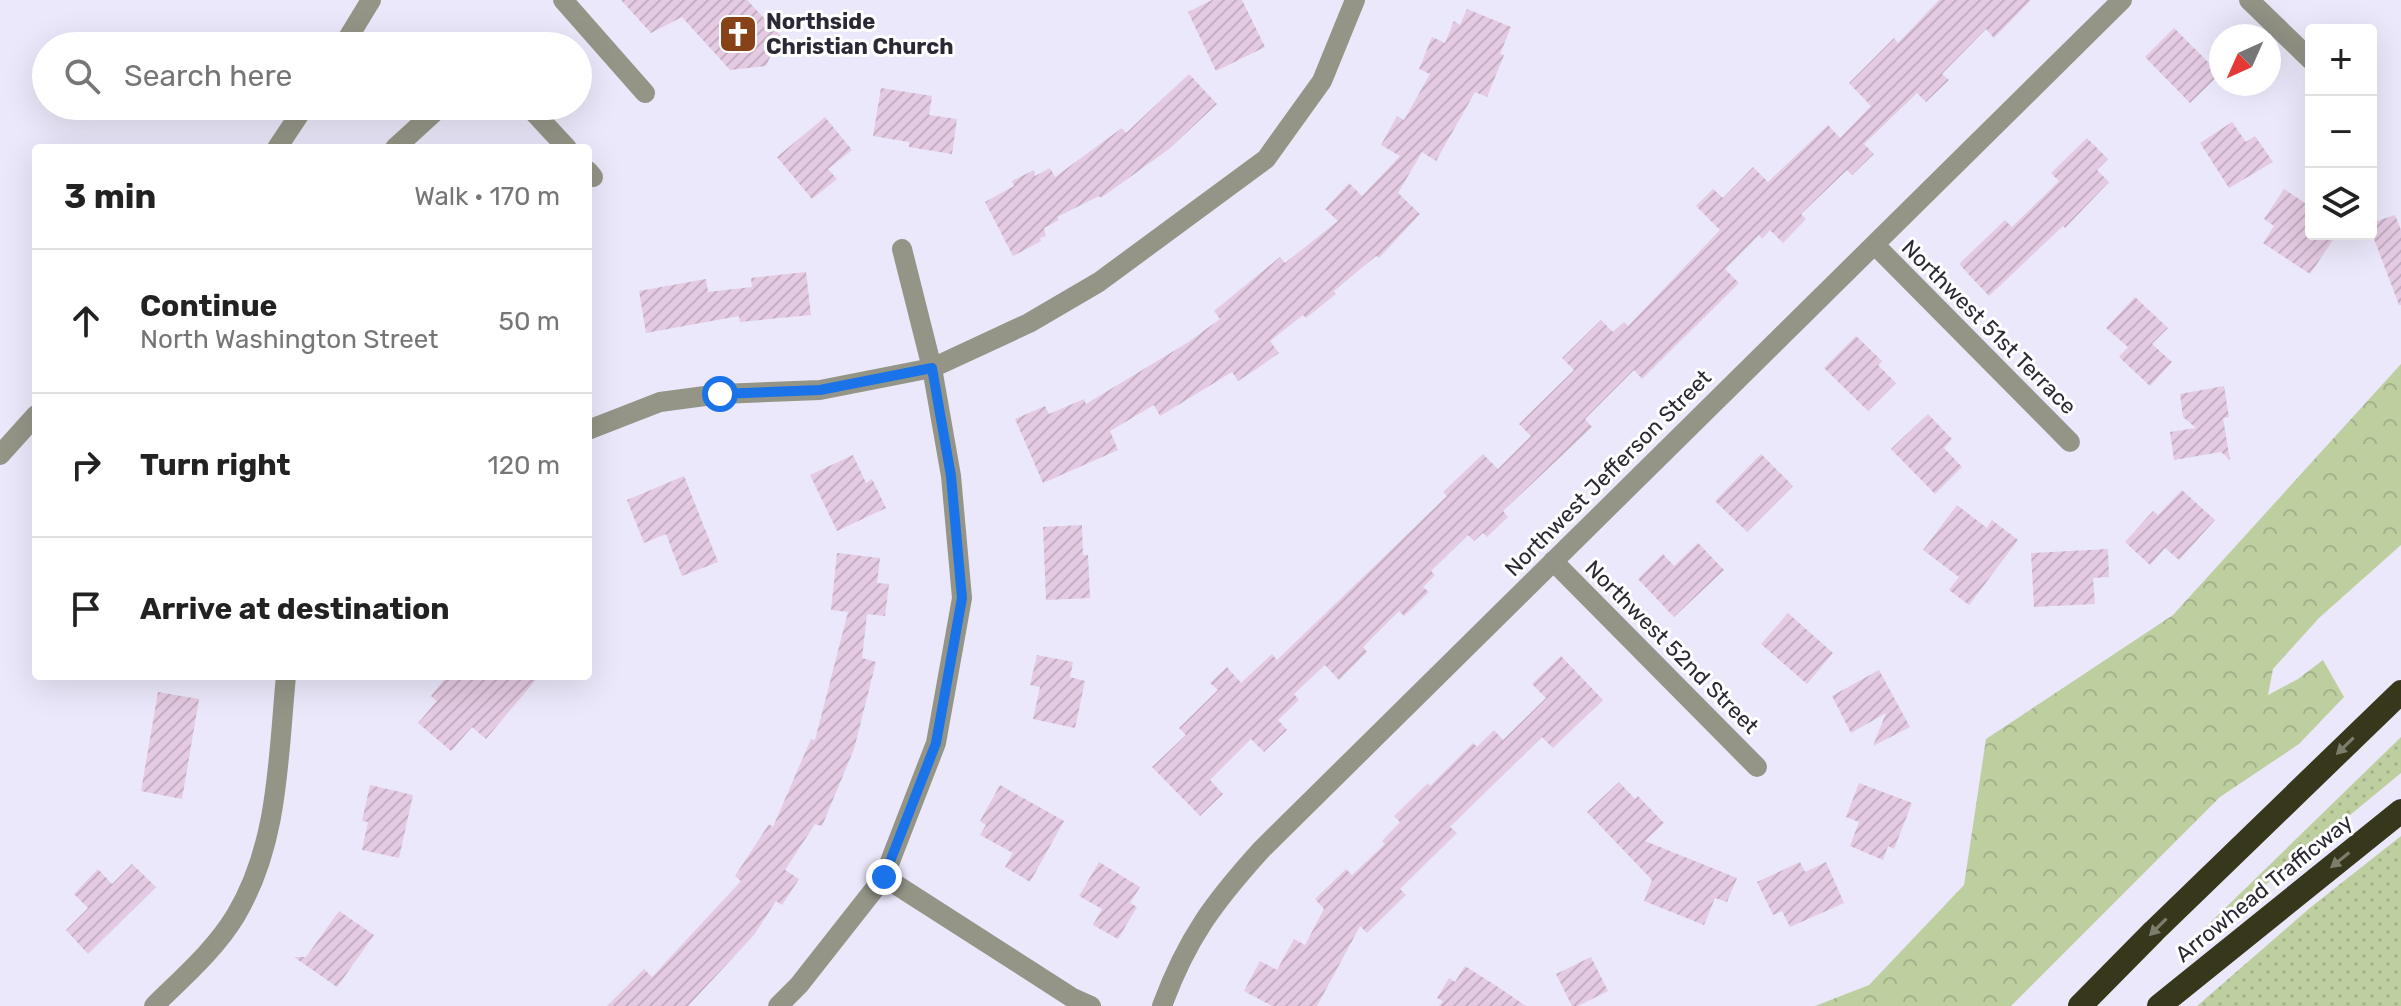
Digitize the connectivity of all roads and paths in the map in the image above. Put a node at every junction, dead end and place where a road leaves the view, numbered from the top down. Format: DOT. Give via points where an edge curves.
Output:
graph roads {
  1 [pos="371,0"];
  2 [pos="563,0"];
  3 [pos="1355,0"];
  4 [pos="2122,0"];
  5 [pos="2249,0"];
  6 [pos="352,32"];
  7 [pos="591,32"];
  8 [pos="592,33"];
  9 [pos="2305,54"];
  10 [pos="645,93"];
  11 [pos="296,120"];
  12 [pos="426,120"];
  13 [pos="541,120"];
  14 [pos="281,144"];
  15 [pos="399,144"];
  16 [pos="563,144"];
  17 [pos="1875,245"];
  18 [pos="902,249"];
  19 [pos="932,368"];
  20 [pos="32,419"];
  21 [pos="592,428"];
  22 [pos="2070,442"];
  23 [pos="0,455"];
  24 [pos="1553,561"];
  25 [pos="286,680"];
  26 [pos="2401,692"];
  27 [pos="1757,767"];
  28 [pos="2401,811"];
  29 [pos="884,877"];
  30 [pos="154,1006"];
  31 [pos="778,1006"];
  32 [pos="1091,1006"];
  33 [pos="1162,1006"];
  34 [pos="2080,1006"];
  35 [pos="2159,1006"];
  1 -- 6 [label="street"];
  2 -- 7 [label="street"];
  3 -- 19 [label="street" via="1322,81 1266,159 1099,282 1029,323"];
  4 -- 17 [label="street, Northwest Jefferson Street"];
  5 -- 9 [label="street"];
  8 -- 10 [label="street"];
  11 -- 14 [label="street"];
  12 -- 15 [label="street"];
  13 -- 16 [label="street"];
  17 -- 22 [label="street, Northwest 51st Terrace"];
  17 -- 24 [label="street, Northwest Jefferson Street"];
  18 -- 19 [label="street"];
  19 -- 21 [label="street" via="820,390 660,402"];
  19 -- 29 [label="street" via="951,476 962,598 936,743"];
  20 -- 23 [label="street"];
  24 -- 27 [label="street, Northwest 52nd Street"];
  24 -- 33 [label="street, Northwest Jefferson Street" via="1220,895 1192,937"];
  25 -- 30 [label="street" via="273,813 252,883 214,946"];
  26 -- 34 [label="highway, one-way"];
  28 -- 35 [label="highway, Arrowhead Trafficway, one-way"];
  29 -- 31 [label="street"];
  29 -- 32 [label="street"];
}
